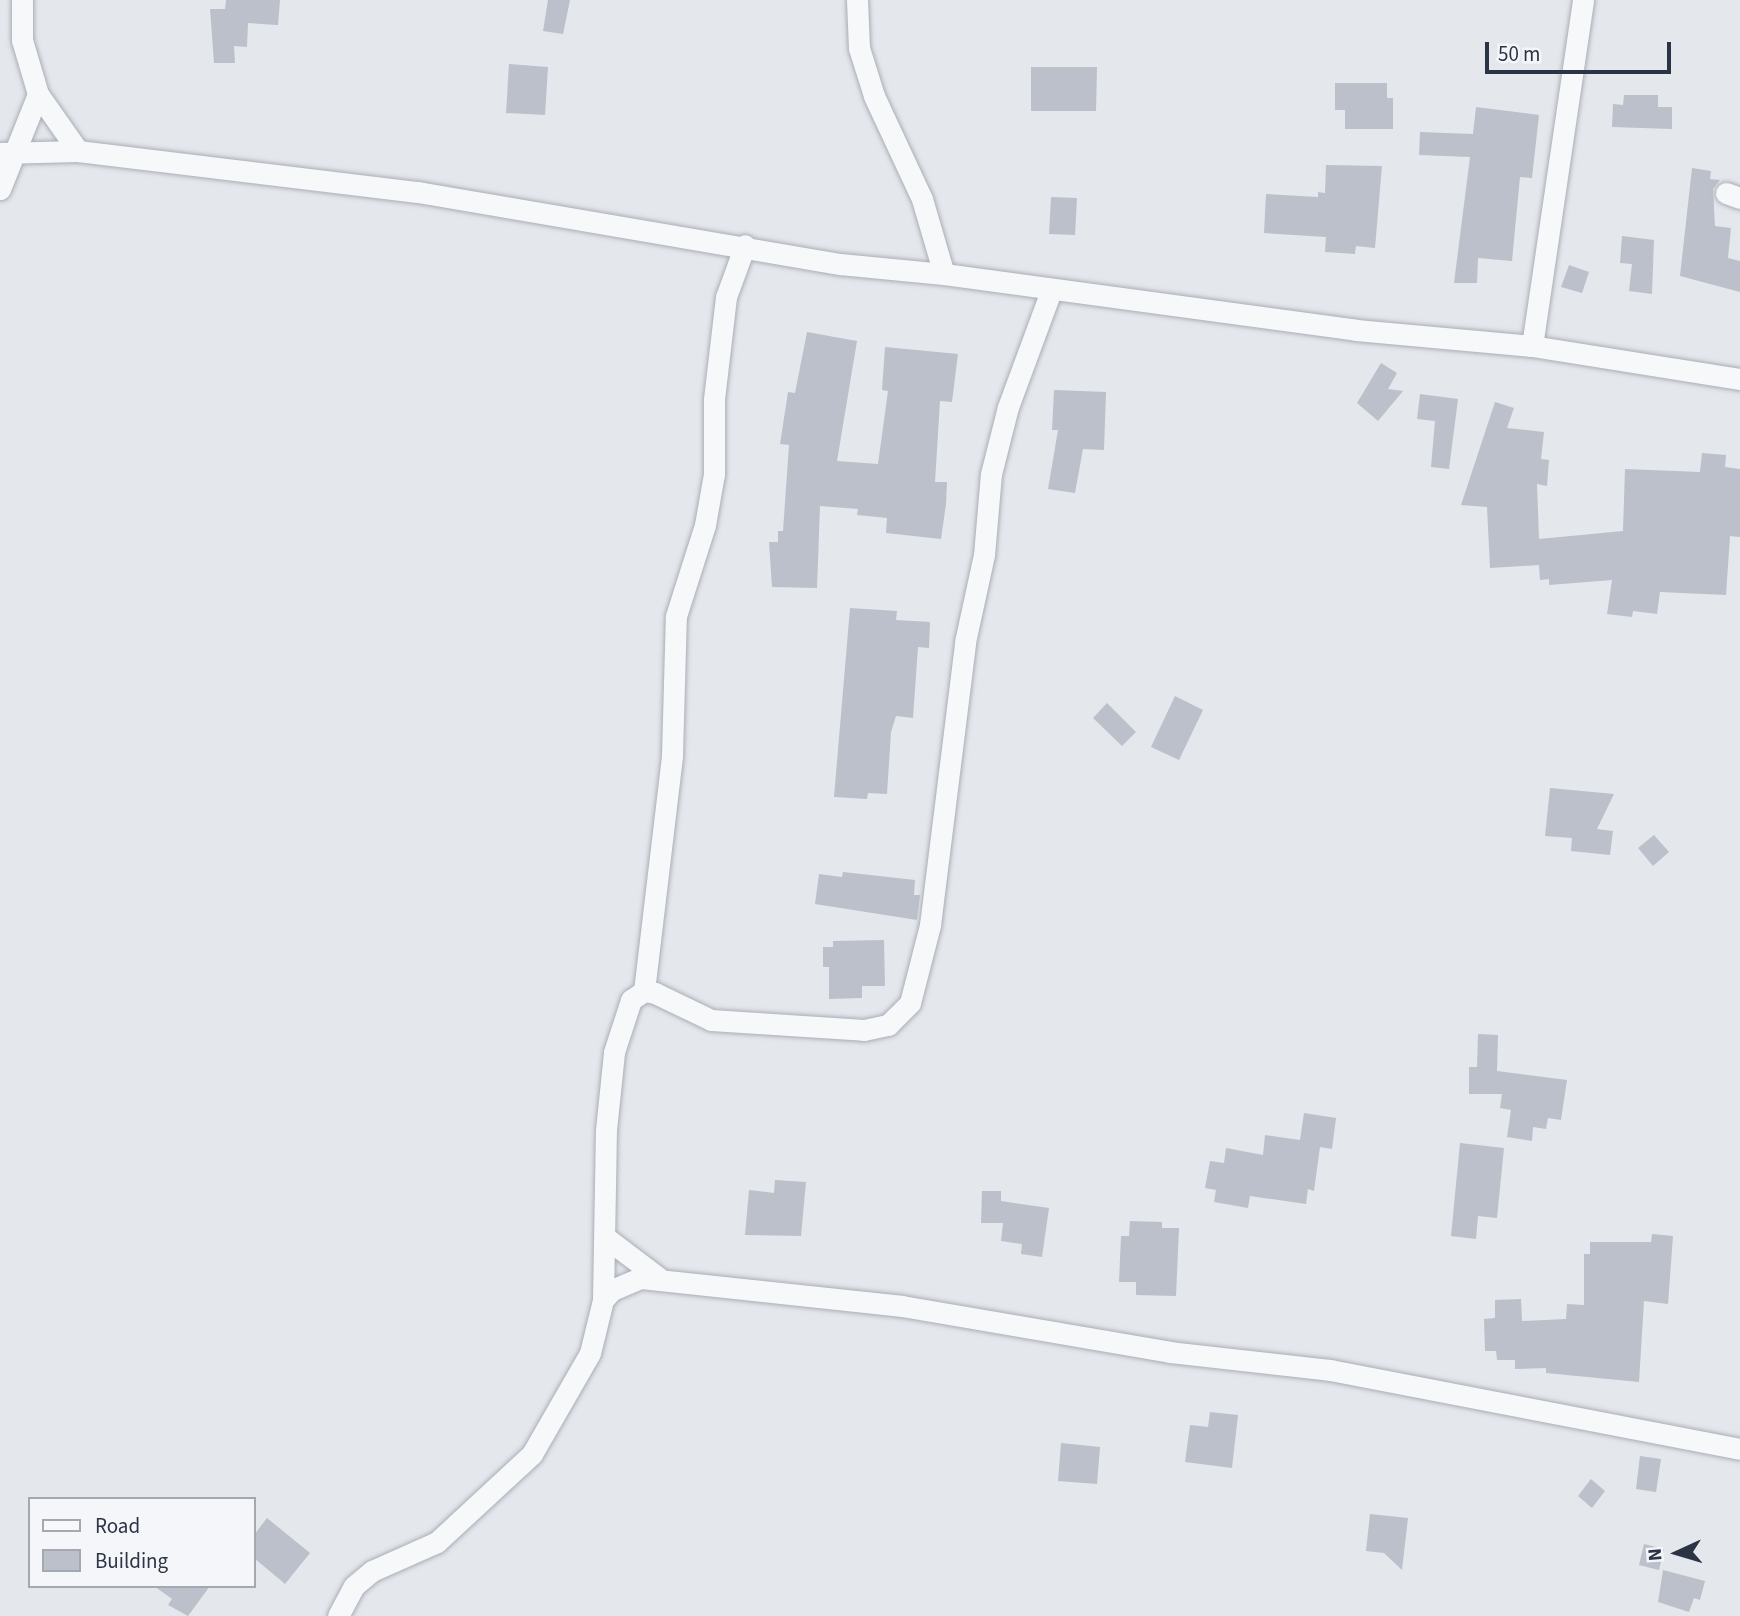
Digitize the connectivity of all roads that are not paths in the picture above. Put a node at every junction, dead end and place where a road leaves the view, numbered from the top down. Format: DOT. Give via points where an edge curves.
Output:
graph roads {
  1 [pos="22,0"];
  2 [pos="857,0"];
  3 [pos="1583,0"];
  4 [pos="38,94"];
  5 [pos="78,151"];
  6 [pos="7,153"];
  7 [pos="0,189"];
  8 [pos="745,245"];
  9 [pos="944,274"];
  10 [pos="1051,291"];
  11 [pos="1532,346"];
  12 [pos="1740,379"];
  13 [pos="644,991"];
  14 [pos="606,1238"];
  15 [pos="659,1277"];
  16 [pos="603,1300"];
  17 [pos="1740,1449"];
  18 [pos="338,1616"];
  1 -- 4 [label="street" via="22,40"];
  2 -- 9 [label="street" via="859,48 874,96 922,200"];
  3 -- 11 [label="street"];
  4 -- 5 [label="street"];
  4 -- 6 [label="street"];
  5 -- 6 [label="street"];
  5 -- 8 [label="street" via="418,192"];
  6 -- 7 [label="street"];
  8 -- 9 [label="street" via="840,264"];
  8 -- 13 [label="street" via="726,298 714,399 714,474 705,524 676,616 672,755"];
  9 -- 10 [label="street"];
  10 -- 11 [label="street" via="1356,330"];
  10 -- 13 [label="street" via="1009,407 991,474 984,555 965,642 930,925 910,1003 888,1025 842,1029 711,1020"];
  11 -- 12 [label="street"];
  13 -- 14 [label="street" via="631,1000 614,1052 606,1130"];
  14 -- 15 [label="street"];
  14 -- 16 [label="street"];
  15 -- 16 [label="street" via="625,1283"];
  15 -- 17 [label="street" via="783,1296 902,1306 1170,1352 1330,1370"];
  16 -- 18 [label="street" via="590,1353 532,1454 437,1542 372,1571 354,1586"];
}
